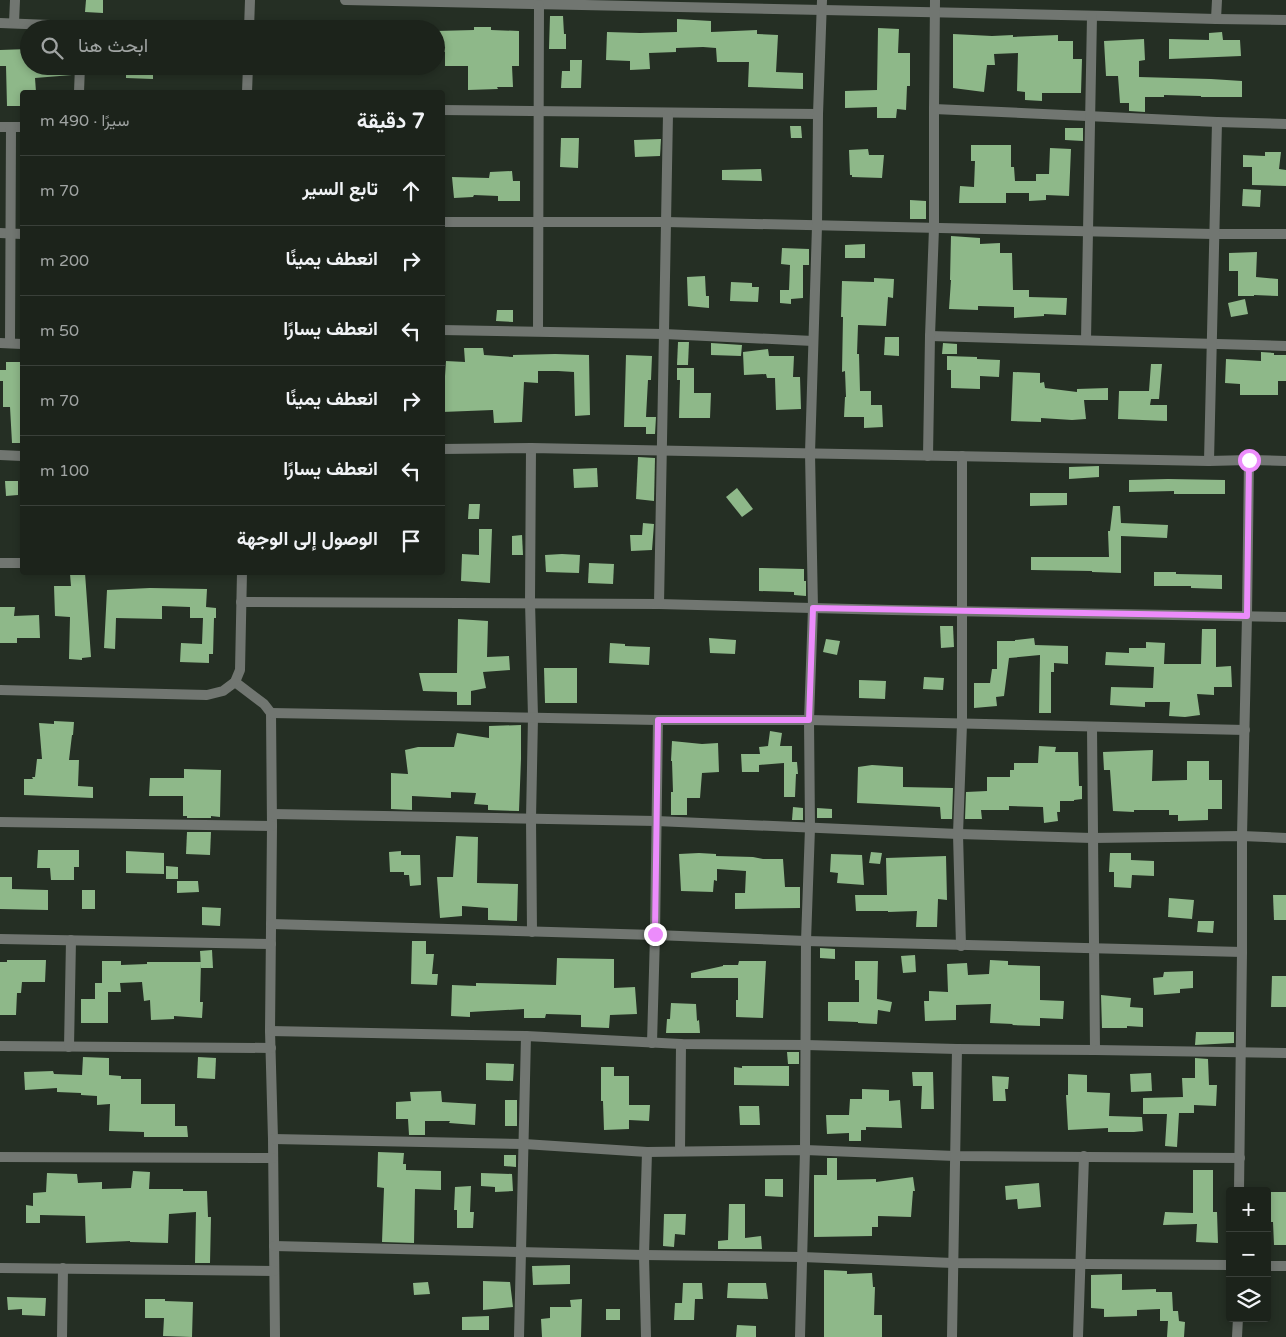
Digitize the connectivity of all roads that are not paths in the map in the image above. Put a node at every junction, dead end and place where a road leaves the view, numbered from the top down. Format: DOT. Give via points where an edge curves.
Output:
graph roads {
  1 [pos="15,0"];
  2 [pos="251,0"];
  3 [pos="345,0"];
  4 [pos="935,0"];
  5 [pos="1217,0"];
  6 [pos="667,3"];
  7 [pos="539,5"];
  8 [pos="822,5"];
  9 [pos="935,12"];
  10 [pos="1092,16"];
  11 [pos="1216,19"];
  12 [pos="250,20"];
  13 [pos="1286,20"];
  14 [pos="0,23"];
  15 [pos="14,23"];
  16 [pos="20,23"];
  17 [pos="80,75"];
  18 [pos="248,75"];
  19 [pos="79,90"];
  20 [pos="247,90"];
  21 [pos="934,109"];
  22 [pos="445,110"];
  23 [pos="540,112"];
  24 [pos="668,114"];
  25 [pos="818,114"];
  26 [pos="1090,116"];
  27 [pos="1217,122"];
  28 [pos="1286,124"];
  29 [pos="5,127"];
  30 [pos="20,127"];
  31 [pos="445,222"];
  32 [pos="539,222"];
  33 [pos="666,222"];
  34 [pos="817,226"];
  35 [pos="934,228"];
  36 [pos="1088,231"];
  37 [pos="5,233"];
  38 [pos="20,234"];
  39 [pos="1213,234"];
  40 [pos="1286,234"];
  41 [pos="445,330"];
  42 [pos="538,331"];
  43 [pos="664,334"];
  44 [pos="930,336"];
  45 [pos="1086,340"];
  46 [pos="813,341"];
  47 [pos="5,343"];
  48 [pos="20,344"];
  49 [pos="1212,344"];
  50 [pos="1286,346"];
  51 [pos="531,448"];
  52 [pos="445,449"];
  53 [pos="662,450"];
  54 [pos="810,453"];
  55 [pos="0,455"];
  56 [pos="20,456"];
  57 [pos="928,456"];
  58 [pos="962,456"];
  59 [pos="1249,460"];
  60 [pos="1210,461"];
  61 [pos="1286,461"];
  62 [pos="0,563"];
  63 [pos="20,564"];
  64 [pos="242,575"];
  65 [pos="242,602"];
  66 [pos="530,602"];
  67 [pos="659,604"];
  68 [pos="813,608"];
  69 [pos="963,611"];
  70 [pos="1247,616"];
  71 [pos="1286,617"];
  72 [pos="236,682"];
  73 [pos="0,690"];
  74 [pos="271,712"];
  75 [pos="533,717"];
  76 [pos="658,720"];
  77 [pos="809,720"];
  78 [pos="962,724"];
  79 [pos="1092,727"];
  80 [pos="1245,730"];
  81 [pos="272,814"];
  82 [pos="531,820"];
  83 [pos="656,821"];
  84 [pos="0,822"];
  85 [pos="272,826"];
  86 [pos="810,828"];
  87 [pos="958,834"];
  88 [pos="1242,836"];
  89 [pos="1092,838"];
  90 [pos="1286,838"];
  91 [pos="271,924"];
  92 [pos="532,932"];
  93 [pos="655,934"];
  94 [pos="0,939"];
  95 [pos="71,940"];
  96 [pos="806,942"];
  97 [pos="271,944"];
  98 [pos="961,946"];
  99 [pos="1093,949"];
  100 [pos="1242,952"];
  101 [pos="270,1031"];
  102 [pos="526,1036"];
  103 [pos="652,1043"];
  104 [pos="681,1044"];
  105 [pos="806,1045"];
  106 [pos="0,1046"];
  107 [pos="69,1047"];
  108 [pos="271,1048"];
  109 [pos="957,1049"];
  110 [pos="1095,1050"];
  111 [pos="1241,1052"];
  112 [pos="1286,1053"];
  113 [pos="273,1139"];
  114 [pos="524,1144"];
  115 [pos="805,1150"];
  116 [pos="680,1151"];
  117 [pos="647,1152"];
  118 [pos="0,1156"];
  119 [pos="955,1156"];
  120 [pos="1084,1156"];
  121 [pos="273,1158"];
  122 [pos="1240,1158"];
  123 [pos="1239,1187"];
  124 [pos="274,1246"];
  125 [pos="521,1251"];
  126 [pos="644,1255"];
  127 [pos="802,1257"];
  128 [pos="953,1263"];
  129 [pos="1080,1263"];
  130 [pos="1226,1265"];
  131 [pos="1271,1266"];
  132 [pos="1286,1266"];
  133 [pos="0,1268"];
  134 [pos="63,1268"];
  135 [pos="274,1271"];
  136 [pos="1238,1322"];
  137 [pos="62,1337"];
  138 [pos="275,1337"];
  139 [pos="519,1337"];
  140 [pos="646,1337"];
  141 [pos="800,1337"];
  142 [pos="952,1337"];
  143 [pos="1078,1337"];
  144 [pos="1237,1337"];
  1 -- 15 [label="street"];
  2 -- 12 [label="street"];
  3 -- 7 [label="street"];
  4 -- 9 [label="street"];
  5 -- 11 [label="street"];
  6 -- 7 [label="street"];
  6 -- 8 [label="street"];
  7 -- 23 [label="street"];
  8 -- 9 [label="street"];
  8 -- 25 [label="street"];
  9 -- 10 [label="street"];
  9 -- 21 [label="street"];
  10 -- 11 [label="street"];
  10 -- 26 [label="street"];
  11 -- 13 [label="street"];
  14 -- 15 [label="street"];
  15 -- 16 [label="street"];
  17 -- 19 [label="street"];
  18 -- 20 [label="street"];
  21 -- 26 [label="street"];
  21 -- 35 [label="street"];
  22 -- 23 [label="street"];
  23 -- 24 [label="street"];
  23 -- 32 [label="street"];
  24 -- 25 [label="street"];
  24 -- 33 [label="street"];
  25 -- 34 [label="street"];
  26 -- 27 [label="street"];
  26 -- 36 [label="street"];
  27 -- 28 [label="street"];
  27 -- 39 [label="street"];
  29 -- 30 [label="street"];
  29 -- 37 [label="street"];
  31 -- 32 [label="street"];
  32 -- 33 [label="street"];
  32 -- 42 [label="street"];
  33 -- 34 [label="street"];
  33 -- 43 [label="street"];
  34 -- 35 [label="street"];
  34 -- 46 [label="street"];
  35 -- 36 [label="street"];
  35 -- 44 [label="street"];
  36 -- 39 [label="street"];
  36 -- 45 [label="street"];
  37 -- 38 [label="street"];
  37 -- 47 [label="street"];
  39 -- 40 [label="street"];
  39 -- 49 [label="street"];
  41 -- 42 [label="street"];
  42 -- 43 [label="street"];
  43 -- 46 [label="street"];
  43 -- 53 [label="street"];
  44 -- 45 [label="street"];
  44 -- 57 [label="street"];
  45 -- 49 [label="street"];
  46 -- 54 [label="street"];
  47 -- 48 [label="street"];
  49 -- 50 [label="street"];
  49 -- 60 [label="street"];
  51 -- 52 [label="street"];
  51 -- 53 [label="street"];
  51 -- 66 [label="street"];
  53 -- 54 [label="street"];
  53 -- 67 [label="street"];
  54 -- 57 [label="street"];
  54 -- 68 [label="street"];
  55 -- 56 [label="street"];
  57 -- 58 [label="street"];
  58 -- 60 [label="street"];
  58 -- 69 [label="street"];
  59 -- 60 [label="street"];
  59 -- 61 [label="street"];
  59 -- 70 [label="street"];
  62 -- 63 [label="street"];
  64 -- 65 [label="street"];
  65 -- 66 [label="street"];
  65 -- 72 [label="street" via="240,670"];
  66 -- 67 [label="street"];
  66 -- 75 [label="street"];
  67 -- 68 [label="street"];
  68 -- 69 [label="street"];
  68 -- 77 [label="street"];
  69 -- 70 [label="street"];
  69 -- 78 [label="street"];
  70 -- 71 [label="street"];
  70 -- 80 [label="street"];
  72 -- 73 [label="street" via="223,691 207,695"];
  72 -- 74 [label="street"];
  74 -- 75 [label="street"];
  74 -- 81 [label="street"];
  75 -- 76 [label="street"];
  75 -- 82 [label="street"];
  76 -- 77 [label="street"];
  76 -- 83 [label="street"];
  77 -- 78 [label="street"];
  77 -- 86 [label="street"];
  78 -- 79 [label="street"];
  78 -- 87 [label="street"];
  79 -- 80 [label="street"];
  79 -- 89 [label="street"];
  80 -- 88 [label="street"];
  81 -- 82 [label="street"];
  81 -- 85 [label="street"];
  82 -- 83 [label="street"];
  82 -- 92 [label="street"];
  83 -- 86 [label="street"];
  83 -- 93 [label="street"];
  84 -- 85 [label="street"];
  85 -- 91 [label="street"];
  86 -- 87 [label="street"];
  86 -- 96 [label="street"];
  87 -- 89 [label="street"];
  87 -- 98 [label="street"];
  88 -- 89 [label="street"];
  88 -- 90 [label="street"];
  88 -- 100 [label="street"];
  89 -- 99 [label="street"];
  91 -- 92 [label="street"];
  91 -- 97 [label="street"];
  92 -- 93 [label="street"];
  93 -- 96 [label="street"];
  93 -- 103 [label="street"];
  94 -- 95 [label="street"];
  95 -- 97 [label="street"];
  95 -- 107 [label="street"];
  96 -- 98 [label="street"];
  96 -- 105 [label="street"];
  97 -- 101 [label="street"];
  98 -- 99 [label="street"];
  99 -- 100 [label="street"];
  99 -- 110 [label="street"];
  100 -- 111 [label="street"];
  101 -- 102 [label="street"];
  101 -- 108 [label="street"];
  102 -- 103 [label="street"];
  102 -- 114 [label="street"];
  103 -- 104 [label="street"];
  104 -- 105 [label="street"];
  104 -- 116 [label="street"];
  105 -- 109 [label="street"];
  105 -- 115 [label="street"];
  106 -- 107 [label="street"];
  107 -- 108 [label="street"];
  108 -- 113 [label="street"];
  109 -- 110 [label="street"];
  109 -- 119 [label="street"];
  110 -- 111 [label="street"];
  111 -- 112 [label="street"];
  111 -- 122 [label="street"];
  113 -- 114 [label="street"];
  113 -- 121 [label="street"];
  114 -- 117 [label="street"];
  114 -- 125 [label="street"];
  115 -- 116 [label="street"];
  115 -- 119 [label="street"];
  115 -- 127 [label="street"];
  116 -- 117 [label="street"];
  117 -- 126 [label="street"];
  118 -- 121 [label="street"];
  119 -- 120 [label="street"];
  119 -- 128 [label="street"];
  120 -- 122 [label="street"];
  120 -- 129 [label="street"];
  121 -- 124 [label="street"];
  122 -- 123 [label="street"];
  124 -- 125 [label="street"];
  124 -- 135 [label="street"];
  125 -- 126 [label="street"];
  125 -- 139 [label="street"];
  126 -- 127 [label="street"];
  126 -- 140 [label="street"];
  127 -- 128 [label="street"];
  127 -- 141 [label="street"];
  128 -- 129 [label="street"];
  128 -- 142 [label="street"];
  129 -- 130 [label="street"];
  129 -- 143 [label="street"];
  131 -- 132 [label="street"];
  133 -- 134 [label="street"];
  134 -- 135 [label="street"];
  134 -- 137 [label="street"];
  135 -- 138 [label="street"];
  136 -- 144 [label="street"];
}
